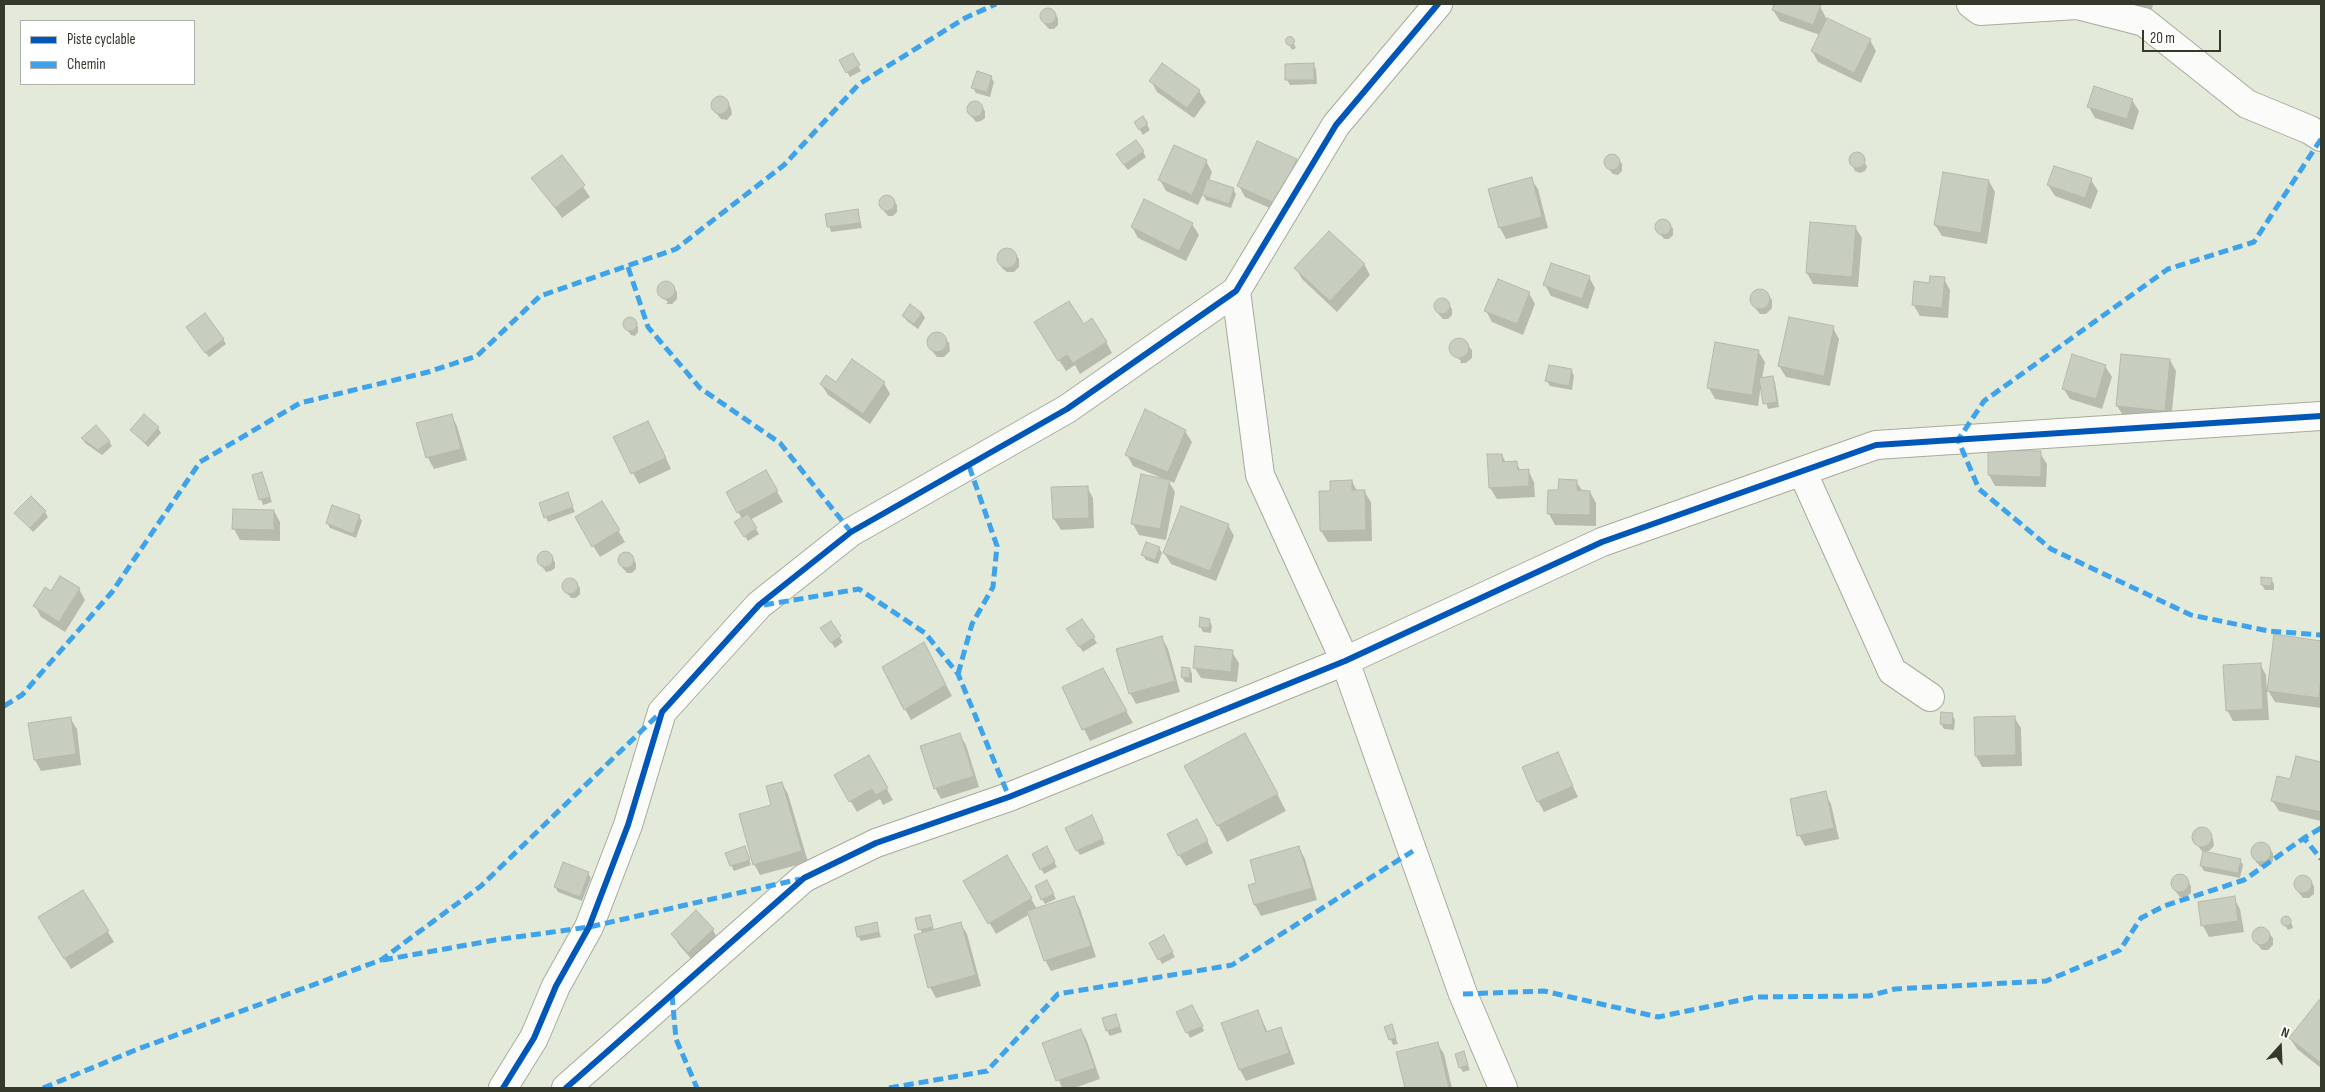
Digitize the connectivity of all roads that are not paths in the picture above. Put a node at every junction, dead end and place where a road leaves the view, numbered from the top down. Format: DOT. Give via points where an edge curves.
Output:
graph roads {
  1 [pos="1438,4"];
  2 [pos="1970,4"];
  3 [pos="2321,137"];
  4 [pos="1236,291"];
  5 [pos="2321,416"];
  6 [pos="1802,471"];
  7 [pos="1345,661"];
  8 [pos="1930,697"];
  9 [pos="503,1088"];
  10 [pos="566,1088"];
  11 [pos="1503,1088"];
  1 -- 4 [label="street" via="1336,125"];
  2 -- 3 [label="street" via="1980,11 2077,5 2144,22 2247,104"];
  4 -- 7 [label="street" via="1260,475"];
  4 -- 9 [label="street" via="1067,408 851,532 752,612 662,712 628,825 589,927 556,986 534,1038"];
  5 -- 6 [label="street" via="1876,445"];
  6 -- 7 [label="street" via="1602,542"];
  6 -- 8 [label="street" via="1892,671"];
  7 -- 10 [label="street" via="1009,797 876,843 804,878"];
  7 -- 11 [label="street" via="1466,1002"];
}
